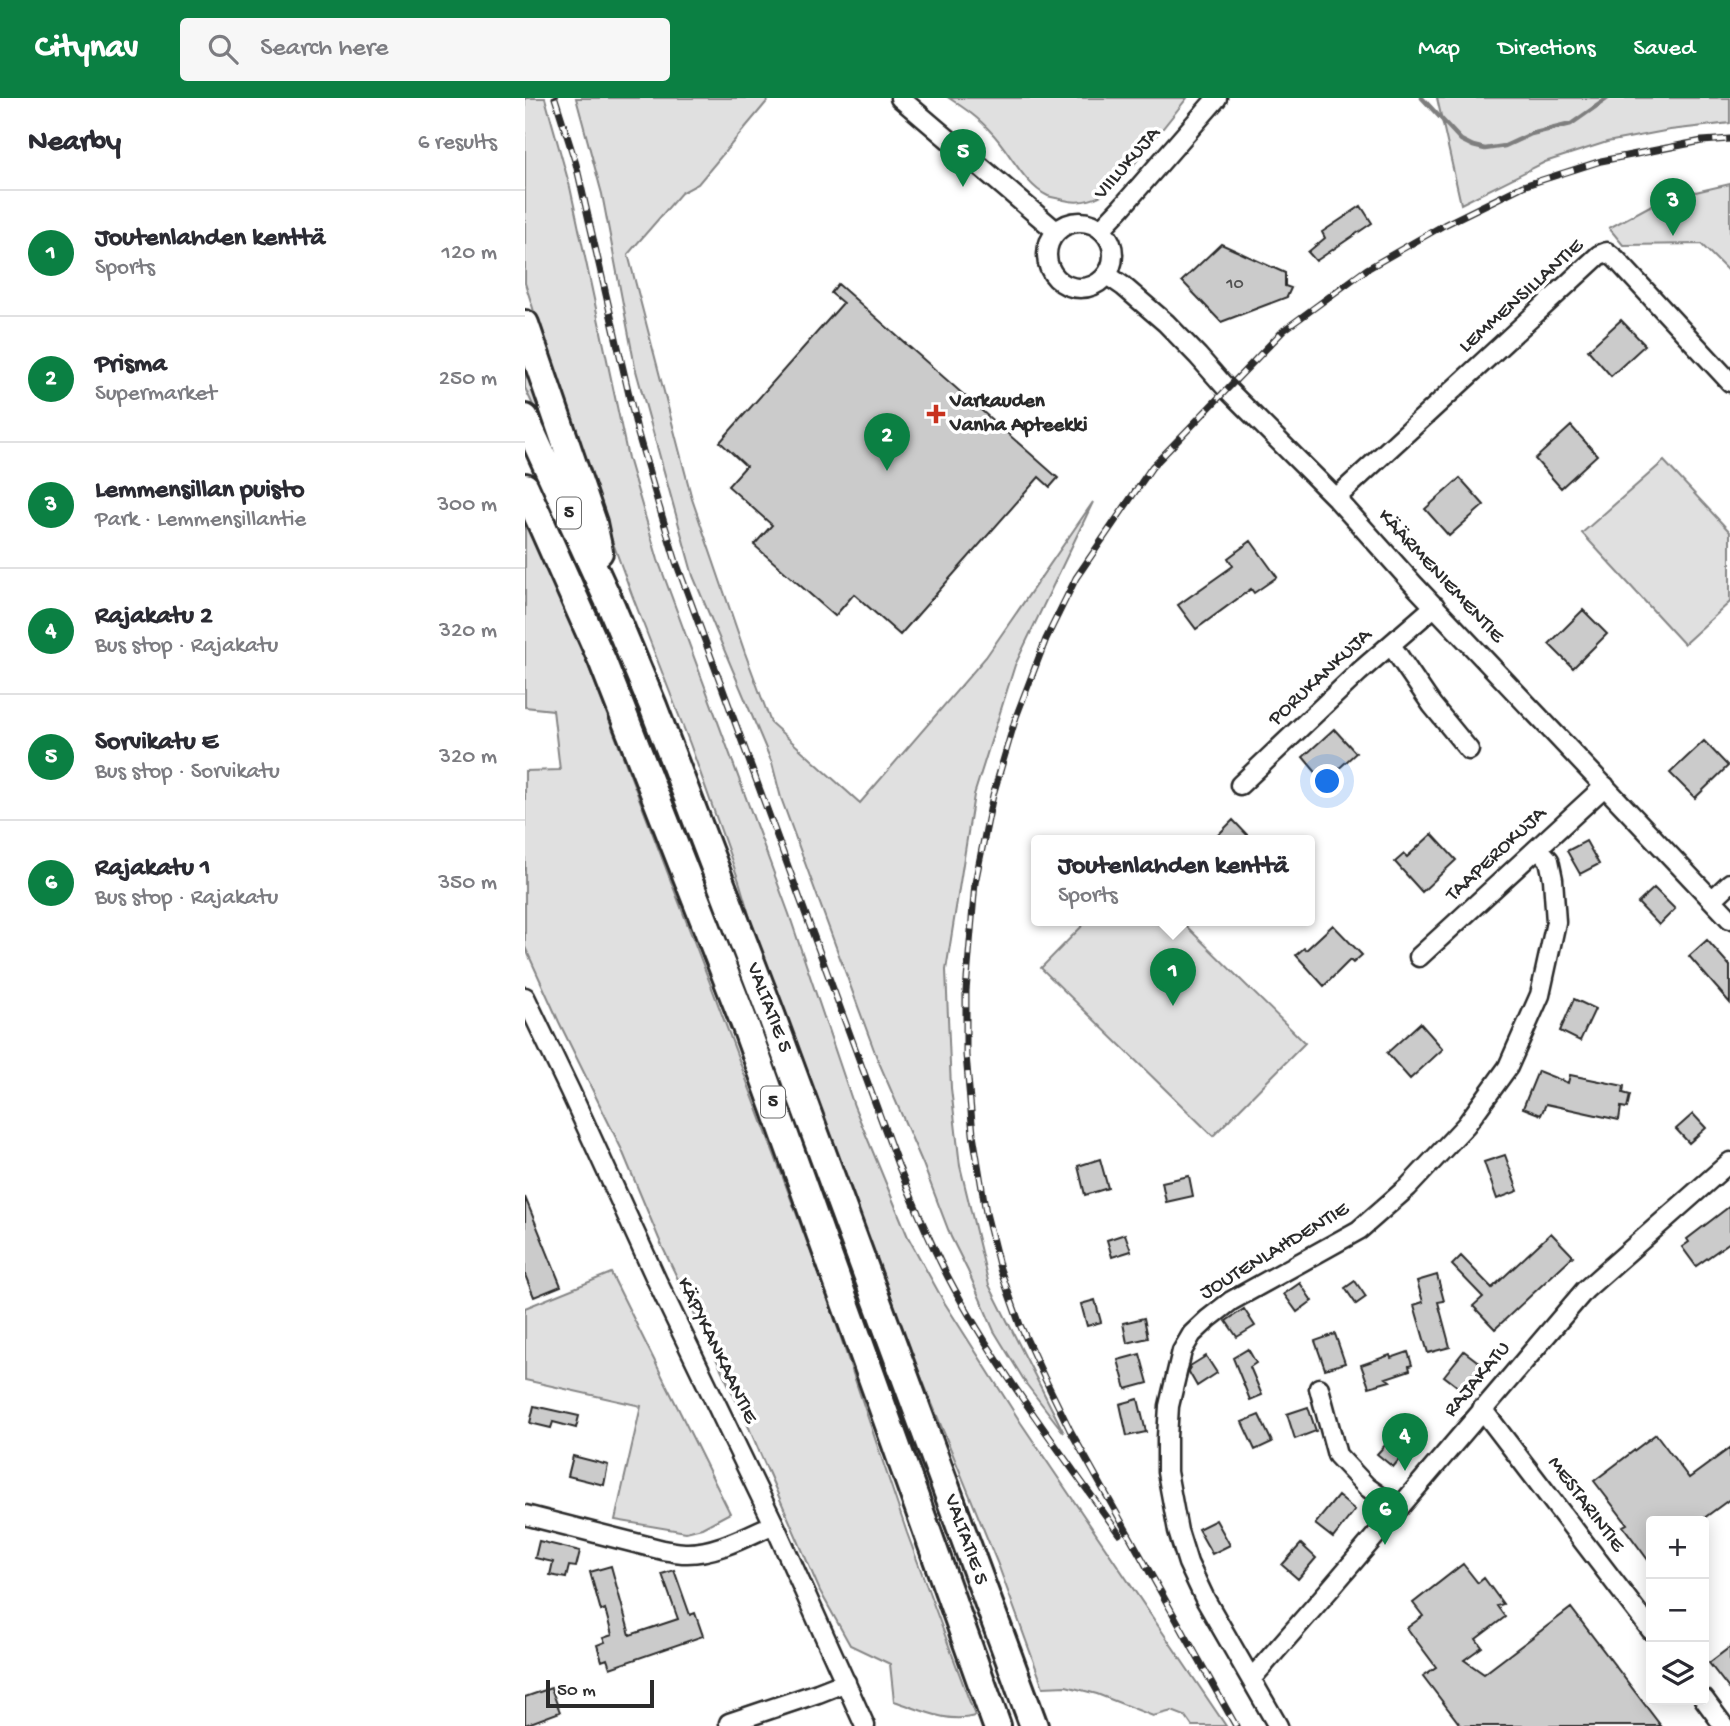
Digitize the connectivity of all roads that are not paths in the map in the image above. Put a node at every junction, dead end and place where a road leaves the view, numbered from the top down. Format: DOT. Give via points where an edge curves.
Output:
graph roads {
  1 [pos="900,98"];
  2 [pos="1217,98"];
  3 [pos="1101,229"];
  4 [pos="1056,231"];
  5 [pos="1107,275"];
  6 [pos="525,324"];
  7 [pos="1730,382"];
  8 [pos="525,418"];
  9 [pos="525,487"];
  10 [pos="1336,498"];
  11 [pos="1435,606"];
  12 [pos="612,608"];
  13 [pos="1391,645"];
  14 [pos="1469,750"];
  15 [pos="1240,785"];
  16 [pos="1605,786"];
  17 [pos="1538,848"];
  18 [pos="1730,883"];
  19 [pos="1712,900"];
  20 [pos="1730,919"];
  21 [pos="1419,957"];
  22 [pos="525,997"];
  23 [pos="1729,1165"];
  24 [pos="1319,1388"];
  25 [pos="1482,1409"];
  26 [pos="1398,1508"];
  27 [pos="525,1516"];
  28 [pos="774,1524"];
  29 [pos="1646,1623"];
  30 [pos="1252,1678"];
  31 [pos="846,1682"];
  32 [pos="1708,1705"];
  33 [pos="729,1723"];
  34 [pos="865,1726"];
  35 [pos="997,1726"];
  36 [pos="1034,1726"];
  37 [pos="1278,1726"];
  38 [pos="1724,1726"];
  1 -- 4 [label="street"];
  2 -- 3 [label="street, VIILUKUJA"];
  3 -- 4 [label="street" via="1083,221"];
  3 -- 5 [label="street" via="1112,246"];
  4 -- 5 [label="street" via="1046,254 1057,279 1079,288 1095,285"];
  5 -- 10 [label="street, KÄÄRMENIEMENTIE" via="1166,323"];
  6 -- 12 [label="highway" via="593,523"];
  7 -- 10 [label="street, LEMMENSILLANTIE" via="1607,252"];
  8 -- 12 [label="highway, VALTATIE 5 / 5"];
  9 -- 35 [label="highway, VALTATIE 5 / 5" via="602,660 745,1027"];
  10 -- 11 [label="street, KÄÄRMENIEMENTIE"];
  11 -- 13 [label="street, PORUKANKUJA"];
  11 -- 16 [label="street, KÄÄRMENIEMENTIE"];
  12 -- 36 [label="highway, VALTATIE 5 / 5" via="772,1017"];
  13 -- 14 [label="street"];
  13 -- 15 [label="street, PORUKANKUJA"];
  16 -- 17 [label="street, TAAPEROKUJA"];
  16 -- 19 [label="street, KÄÄRMENIEMENTIE"];
  17 -- 21 [label="street, TAAPEROKUJA"];
  17 -- 30 [label="street, JOUTENLAHDENTIE" via="1549,860 1556,922 1540,995 1508,1067 1466,1125 1408,1187 1359,1230 1231,1301 1192,1334 1182,1351 1167,1437 1167,1472 1178,1531 1205,1599"];
  18 -- 19 [label="street"];
  19 -- 20 [label="street, KÄÄRMENIEMENTIE"];
  22 -- 28 [label="street, KÄPYKANKAANTIE"];
  23 -- 25 [label="street, RAJAKATU" via="1585,1290"];
  24 -- 26 [label="street" via="1337,1455 1367,1487"];
  25 -- 26 [label="street, RAJAKATU"];
  25 -- 29 [label="street, MESTARINTIE"];
  26 -- 30 [label="street, RAJAKATU"];
  27 -- 28 [label="street" via="685,1553 717,1548"];
  28 -- 31 [label="street, KÄPYKANKAANTIE"];
  30 -- 37 [label="street, JOUTENLAHDENTIE"];
  31 -- 33 [label="street"];
  31 -- 34 [label="street, KÄPYKANKAANTIE"];
  32 -- 38 [label="street"];
}
